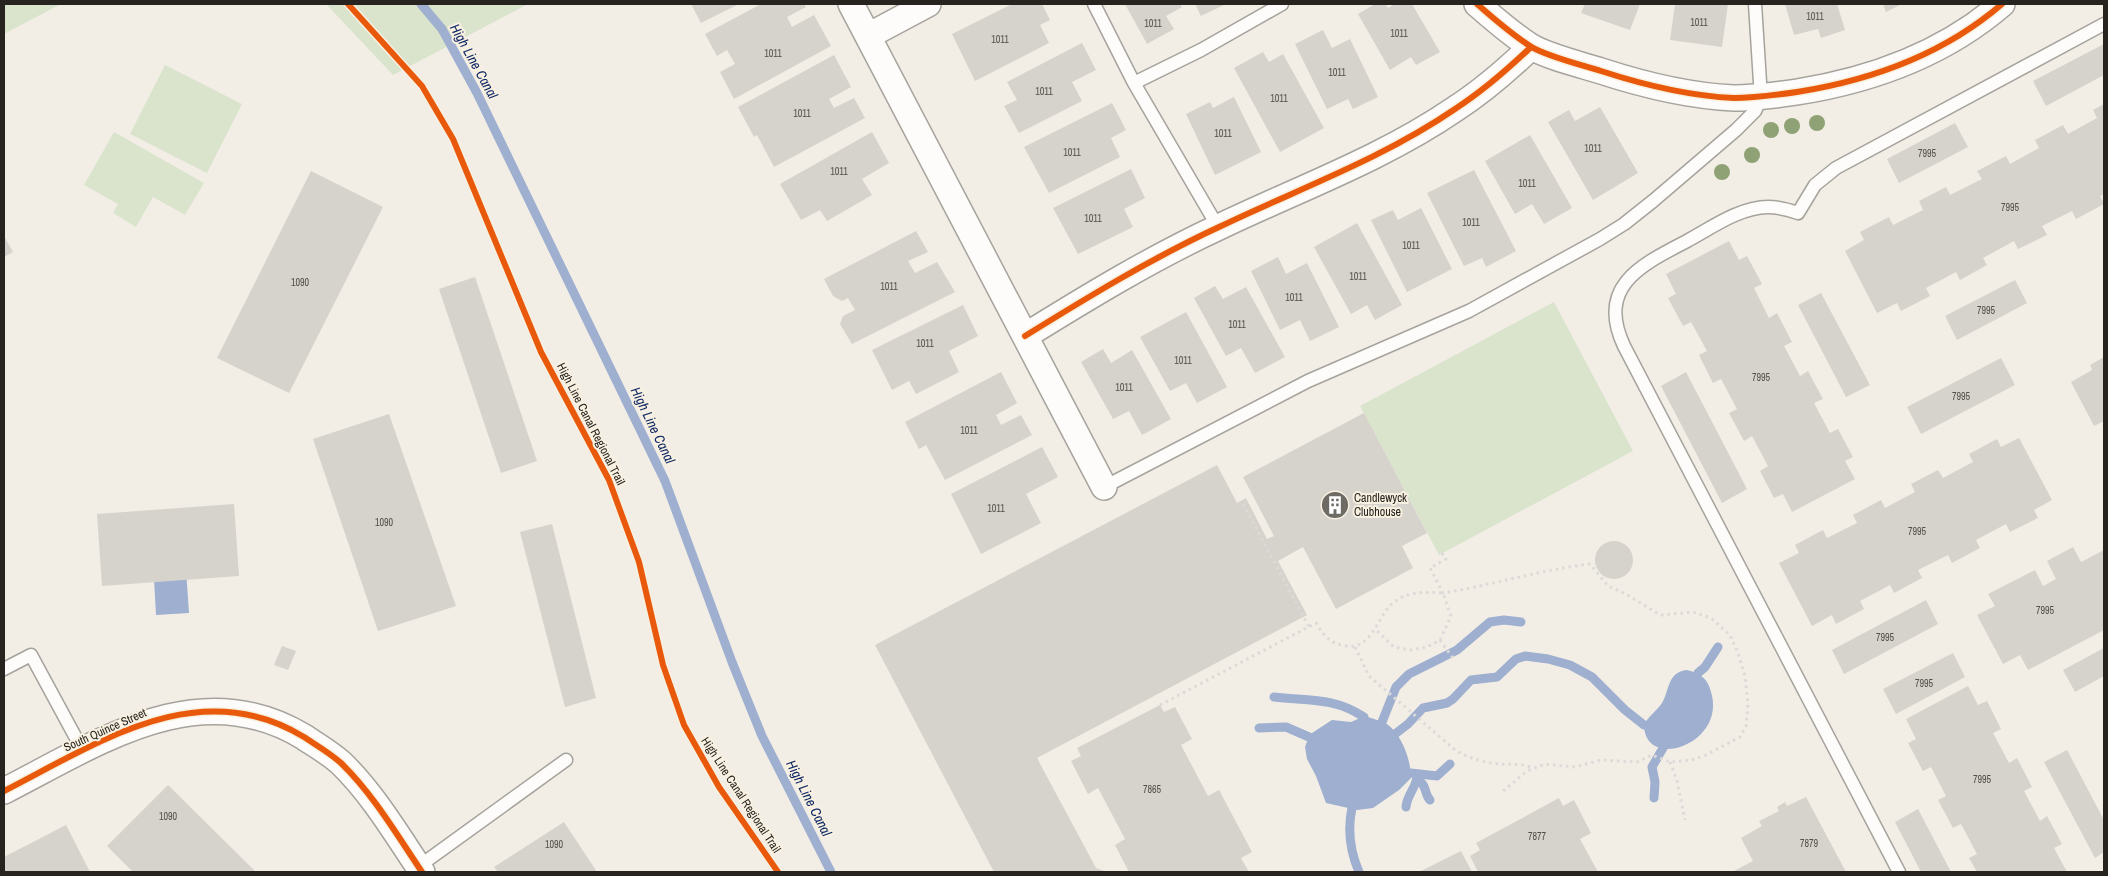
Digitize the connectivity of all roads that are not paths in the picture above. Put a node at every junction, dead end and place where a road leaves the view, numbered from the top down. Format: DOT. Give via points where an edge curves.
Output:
graph roads {
  1 [pos="852,4"];
  2 [pos="928,4"];
  3 [pos="1094,4"];
  4 [pos="1282,4"];
  5 [pos="1477,4"];
  6 [pos="1755,4"];
  7 [pos="2002,4"];
  8 [pos="2104,24"];
  9 [pos="868,36"];
  10 [pos="1531,47"];
  11 [pos="1134,83"];
  12 [pos="1761,98"];
  13 [pos="1218,227"];
  14 [pos="1025,336"];
  15 [pos="1104,487"];
  16 [pos="4,669"];
  17 [pos="82,751"];
  18 [pos="566,760"];
  19 [pos="4,791"];
  20 [pos="420,870"];
  21 [pos="1899,872"];
  1 -- 9 [label="street"];
  2 -- 9 [label="street"];
  3 -- 11 [label="lane"];
  4 -- 11 [label="lane"];
  5 -- 10 [label="street"];
  6 -- 12 [label="lane"];
  7 -- 12 [label="street" via="1946,44 1898,67 1817,89"];
  8 -- 21 [label="lane" via="1851,159 1820,180 1798,212 1766,206 1749,211 1721,222 1652,259 1630,277 1620,292 1615,309 1616,326 1624,346"];
  9 -- 14 [label="street"];
  10 -- 12 [label="street" via="1658,88 1705,96"];
  10 -- 13 [label="street" via="1467,101 1416,133"];
  11 -- 13 [label="lane"];
  12 -- 15 [label="lane" via="1755,111 1736,130 1653,201 1600,240 1469,311 1308,381"];
  13 -- 14 [label="street" via="1108,285"];
  14 -- 15 [label="street"];
  16 -- 17 [label="lane" via="31,655"];
  17 -- 19 [label="street, South Quince Street"];
  17 -- 20 [label="street, South Quince Street" via="125,731 174,714 235,711 279,724 321,747 340,762 367,793"];
  18 -- 20 [label="lane"];
}
